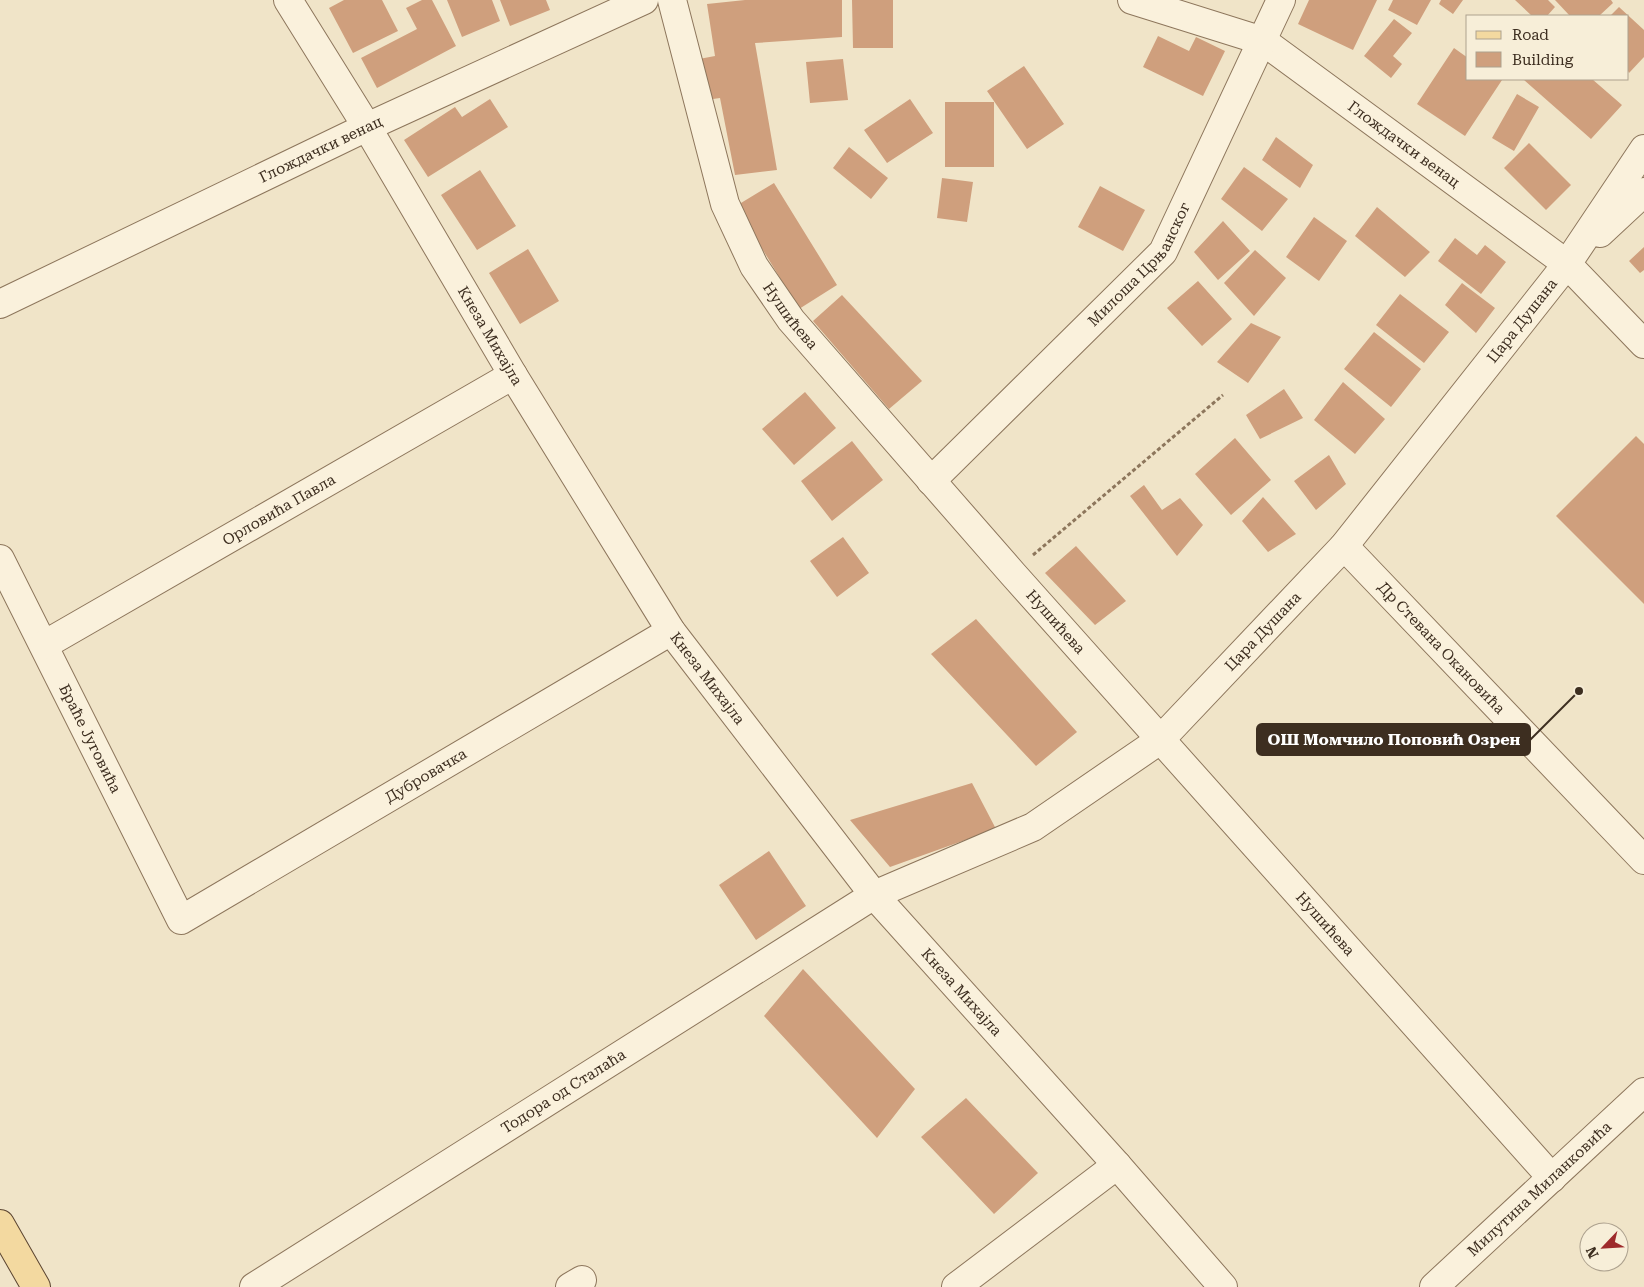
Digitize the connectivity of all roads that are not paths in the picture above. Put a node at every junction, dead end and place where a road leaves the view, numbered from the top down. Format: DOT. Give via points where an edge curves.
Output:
graph roads {
  1 [pos="288,0"];
  2 [pos="644,0"];
  3 [pos="672,0"];
  4 [pos="1132,0"];
  5 [pos="1282,0"];
  6 [pos="1263,40"];
  7 [pos="367,127"];
  8 [pos="1644,149"];
  9 [pos="1644,192"];
  10 [pos="1566,264"];
  11 [pos="0,304"];
  12 [pos="1644,344"];
  13 [pos="513,375"];
  14 [pos="931,481"];
  15 [pos="1344,546"];
  16 [pos="0,559"];
  17 [pos="671,631"];
  18 [pos="44,644"];
  19 [pos="1160,740"];
  20 [pos="1644,860"];
  21 [pos="874,895"];
  22 [pos="181,920"];
  23 [pos="1644,1092"];
  24 [pos="1117,1165"];
  25 [pos="1552,1178"];
  26 [pos="0,1224"];
  27 [pos="36,1287"];
  28 [pos="254,1287"];
  29 [pos="956,1287"];
  30 [pos="1223,1287"];
  31 [pos="1434,1287"];
  1 -- 7 [label="street, Кнеза Михајла"];
  2 -- 7 [label="street, Глождачки венац"];
  3 -- 14 [label="street, Нушићева" via="726,204 754,266 791,320"];
  4 -- 6 [label="street, Глождачки венац"];
  5 -- 6 [label="street, Милоша Црњанског"];
  6 -- 10 [label="street, Глождачки венац"];
  6 -- 14 [label="street, Милоша Црњанског" via="1163,252"];
  7 -- 11 [label="street, Глождачки венац"];
  7 -- 13 [label="street, Кнеза Михајла"];
  8 -- 10 [label="street, Цара Душана"];
  9 -- 10 [label="street, Цара Душана"];
  10 -- 12 [label="street, Глождачки венац"];
  10 -- 15 [label="street, Цара Душана"];
  13 -- 17 [label="street, Кнеза Михајла"];
  13 -- 18 [label="street, Орловића Павла"];
  14 -- 19 [label="street, Нушићева"];
  15 -- 19 [label="street, Цара Душана"];
  15 -- 20 [label="street, Др Стевана Окановића"];
  16 -- 18 [label="street, Браће Југовића"];
  17 -- 21 [label="street, Кнеза Михајла"];
  17 -- 22 [label="street, Дубровачка"];
  18 -- 22 [label="street, Браће Југовића"];
  19 -- 21 [label="street, Цара Душана" via="1033,827"];
  19 -- 25 [label="street, Нушићева"];
  21 -- 24 [label="street, Кнеза Михајла"];
  21 -- 28 [label="street, Тодора од Сталаћа"];
  23 -- 25 [label="street, Милутина Миланковића"];
  24 -- 29 [label="street"];
  24 -- 30 [label="street, Кнеза Михајла"];
  25 -- 31 [label="street, Милутина Миланковића"];
  26 -- 27 [label="main road"];
}
